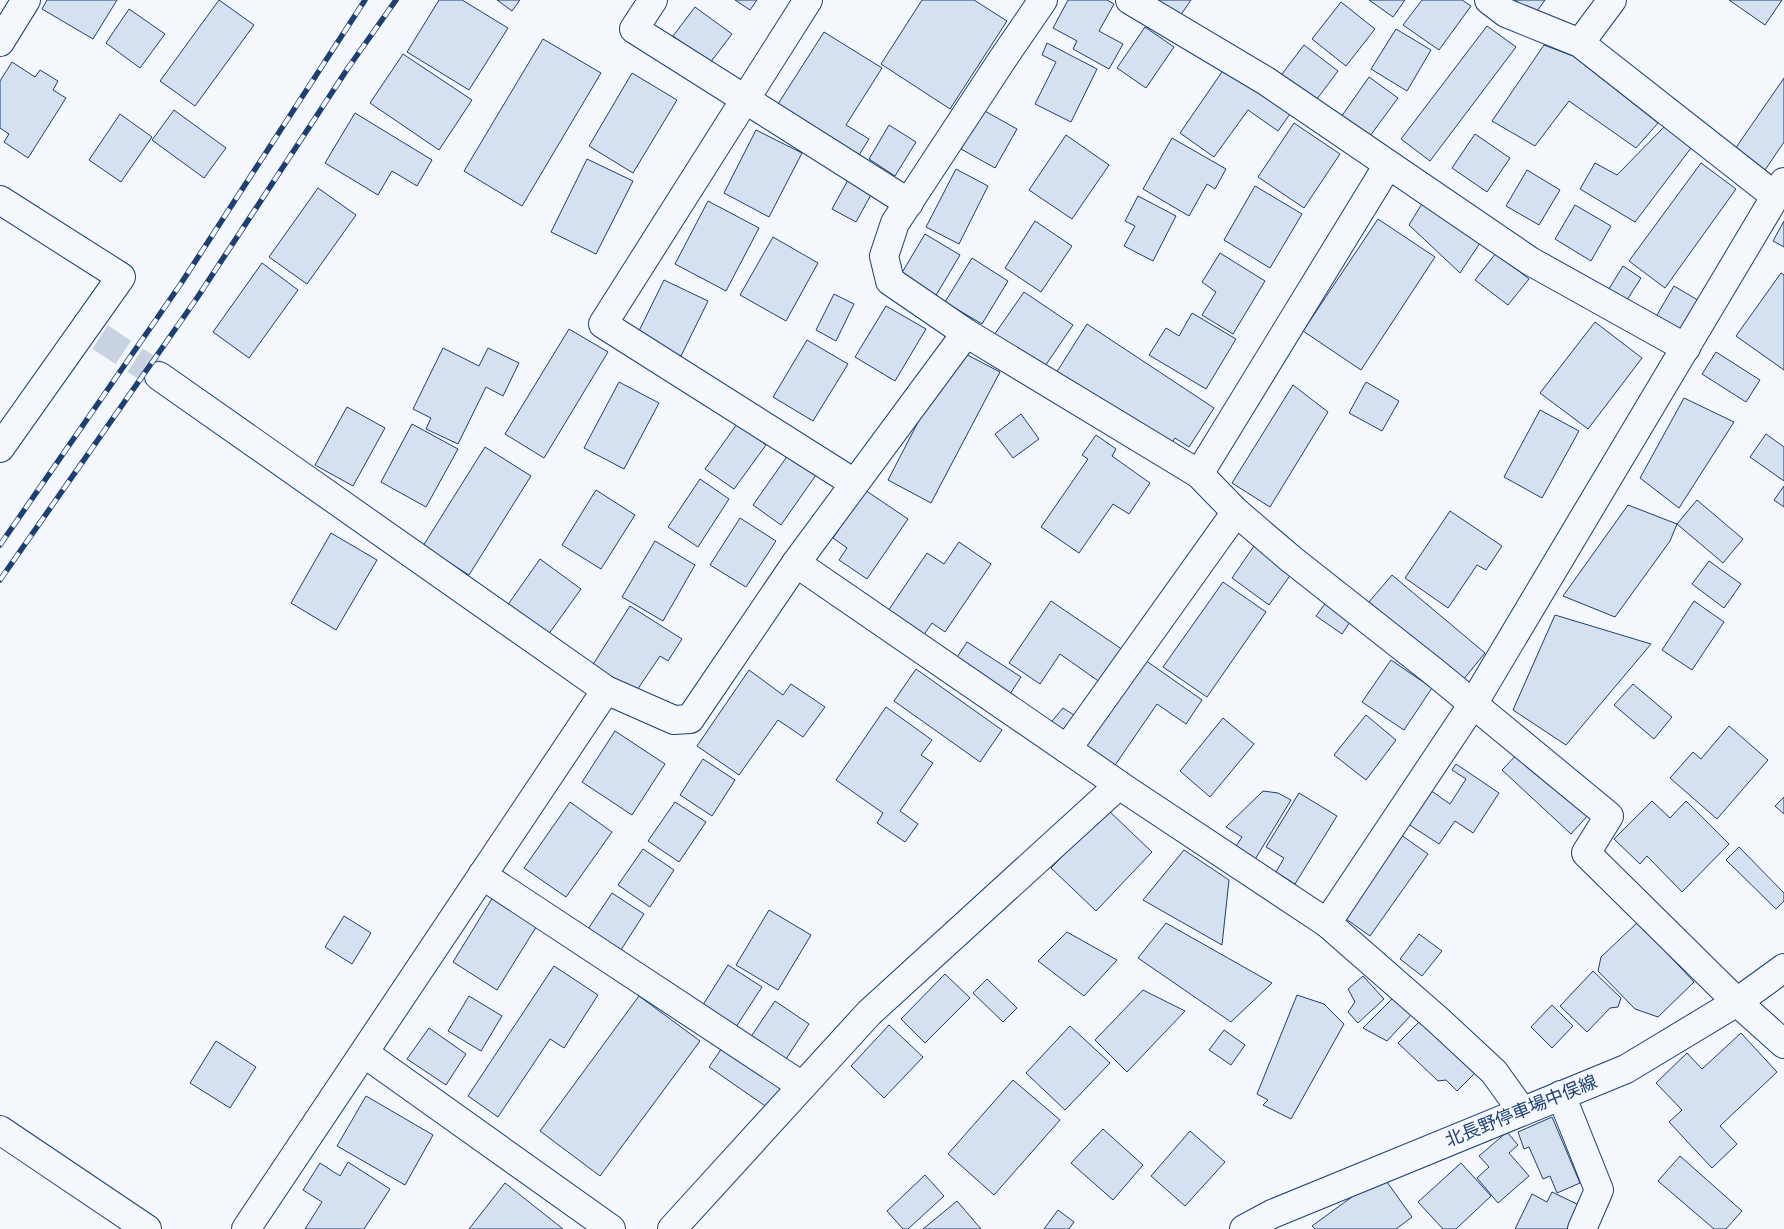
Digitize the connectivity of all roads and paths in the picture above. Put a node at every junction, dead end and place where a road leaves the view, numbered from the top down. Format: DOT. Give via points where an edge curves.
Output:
graph roads {
  1 [pos="26,0"];
  2 [pos="653,0"];
  3 [pos="808,0"];
  4 [pos="1044,0"];
  5 [pos="1130,0"];
  6 [pos="1489,0"];
  7 [pos="1612,0"];
  8 [pos="0,42"];
  9 [pos="1580,43"];
  10 [pos="745,100"];
  11 [pos="1388,165"];
  12 [pos="1780,189"];
  13 [pos="0,200"];
  14 [pos="909,202"];
  15 [pos="139,282"];
  16 [pos="966,333"];
  17 [pos="100,336"];
  18 [pos="1686,348"];
  19 [pos="159,376"];
  20 [pos="0,448"];
  21 [pos="1199,474"];
  22 [pos="854,483"];
  23 [pos="1236,512"];
  24 [pos="796,563"];
  25 [pos="606,690"];
  26 [pos="1473,704"];
  27 [pos="1067,749"];
  28 [pos="1120,785"];
  29 [pos="482,875"];
  30 [pos="1327,923"];
  31 [pos="1784,968"];
  32 [pos="1737,1002"];
  33 [pos="1784,1044"];
  34 [pos="364,1054"];
  35 [pos="802,1086"];
  36 [pos="1561,1094"];
  37 [pos="1522,1111"];
  38 [pos="0,1130"];
  39 [pos="147,1229"];
  40 [pos="246,1229"];
  41 [pos="611,1229"];
  42 [pos="672,1229"];
  43 [pos="1244,1229"];
  44 [pos="1582,1229"];
  1 -- 8 [label="street"];
  2 -- 10 [label="street" via="634,29"];
  3 -- 10 [label="street"];
  4 -- 14 [label="street"];
  5 -- 11 [label="street" via="1266,81"];
  6 -- 9 [label="street" via="1506,13"];
  7 -- 9 [label="street"];
  9 -- 12 [label="street"];
  10 -- 14 [label="street"];
  10 -- 22 [label="street" via="603,324"];
  11 -- 18 [label="street" via="1530,261"];
  11 -- 21 [label="street"];
  12 -- 18 [label="street"];
  13 -- 20 [label="street" via="121,278"];
  14 -- 16 [label="street" via="895,224 884,256 890,282"];
  15 -- 17 [label="street"];
  16 -- 21 [label="street"];
  16 -- 22 [label="street"];
  18 -- 26 [label="street"];
  19 -- 25 [label="street"];
  21 -- 23 [label="street"];
  22 -- 24 [label="street"];
  23 -- 26 [label="street"];
  23 -- 27 [label="street"];
  24 -- 25 [label="street" via="690,719 674,720"];
  24 -- 27 [label="street"];
  25 -- 29 [label="street"];
  26 -- 30 [label="street"];
  26 -- 32 [label="street" via="1610,816 1586,853"];
  27 -- 28 [label="street"];
  28 -- 30 [label="street"];
  28 -- 35 [label="street" via="869,1013"];
  29 -- 34 [label="street"];
  29 -- 35 [label="street"];
  30 -- 37 [label="street" via="1494,1072"];
  31 -- 32 [label="street, 北長野停車場中俣線"];
  32 -- 33 [label="street"];
  32 -- 36 [label="street, 北長野停車場中俣線" via="1626,1069"];
  34 -- 40 [label="street"];
  34 -- 41 [label="street"];
  35 -- 42 [label="street"];
  36 -- 37 [label="street, 北長野停車場中俣線"];
  36 -- 44 [label="street" via="1599,1190"];
  37 -- 43 [label="street, 北長野停車場中俣線" via="1272,1214"];
  38 -- 39 [label="street"];
}
